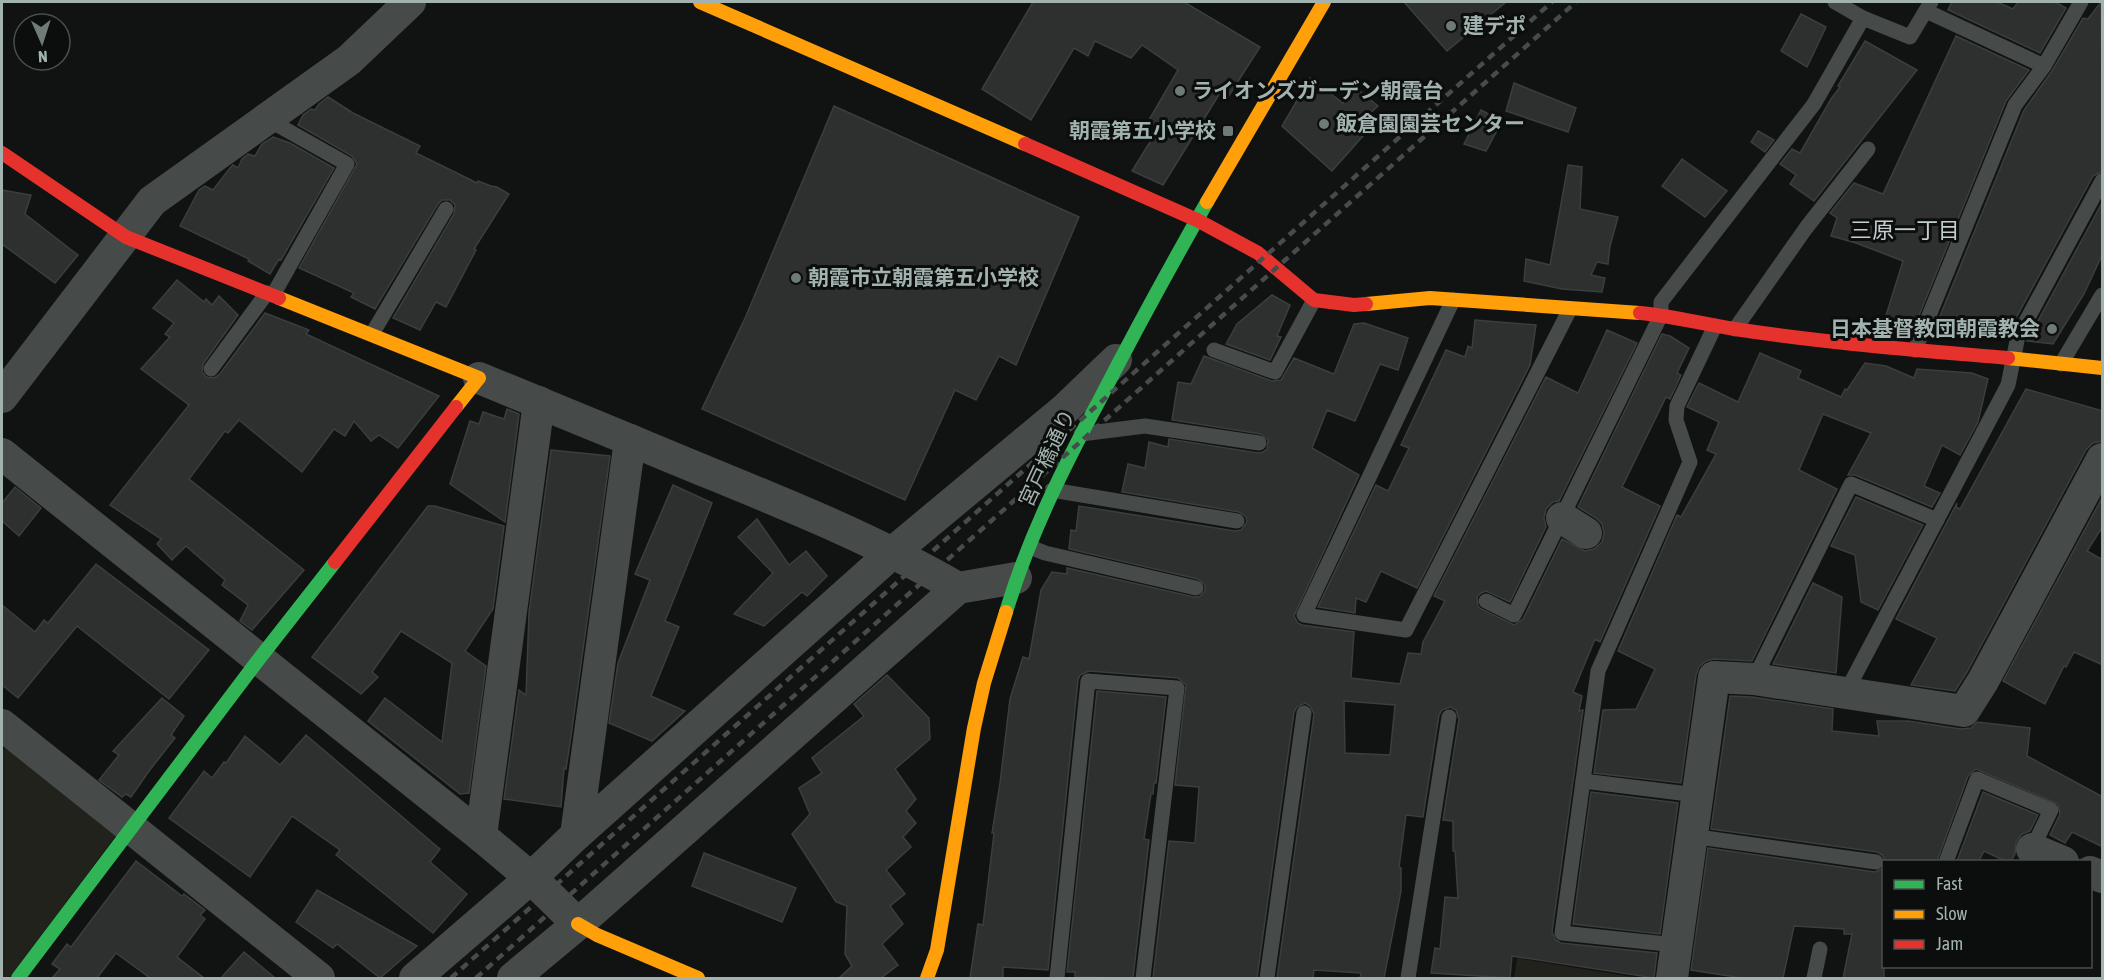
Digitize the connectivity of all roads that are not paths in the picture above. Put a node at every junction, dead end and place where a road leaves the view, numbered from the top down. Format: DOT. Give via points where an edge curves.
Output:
graph roads {
  1 [pos="410,2"];
  2 [pos="700,2"];
  3 [pos="1324,2"];
  4 [pos="1834,2"];
  5 [pos="2080,2"];
  6 [pos="1929,6"];
  7 [pos="1863,18"];
  8 [pos="2044,66"];
  9 [pos="267,119"];
  10 [pos="1868,149"];
  11 [pos="2,153"];
  12 [pos="2103,181"];
  13 [pos="446,209"];
  14 [pos="1197,220"];
  15 [pos="126,237"];
  16 [pos="270,294"];
  17 [pos="2103,295"];
  18 [pos="1314,300"];
  19 [pos="1453,300"];
  20 [pos="1570,309"];
  21 [pos="1662,315"];
  22 [pos="1715,326"];
  23 [pos="1735,329"];
  24 [pos="372,334"];
  25 [pos="1214,350"];
  26 [pos="1915,351"];
  27 [pos="1123,354"];
  28 [pos="2013,358"];
  29 [pos="2061,364"];
  30 [pos="2103,368"];
  31 [pos="211,369"];
  32 [pos="479,378"];
  33 [pos="2,396"];
  34 [pos="539,402"];
  35 [pos="1081,434"];
  36 [pos="630,440"];
  37 [pos="1259,443"];
  38 [pos="2,454"];
  39 [pos="2103,459"];
  40 [pos="1052,490"];
  41 [pos="1937,520"];
  42 [pos="1237,521"];
  43 [pos="1030,547"];
  44 [pos="892,553"];
  45 [pos="1016,578"];
  46 [pos="958,588"];
  47 [pos="1196,588"];
  48 [pos="1486,601"];
  49 [pos="259,659"];
  50 [pos="1754,679"];
  51 [pos="1845,694"];
  52 [pos="1304,713"];
  53 [pos="1449,717"];
  54 [pos="2,725"];
  55 [pos="1583,781"];
  56 [pos="1697,795"];
  57 [pos="132,828"];
  58 [pos="576,835"];
  59 [pos="481,836"];
  60 [pos="1691,836"];
  61 [pos="2029,855"];
  62 [pos="1946,860"];
  63 [pos="2057,860"];
  64 [pos="1876,862"];
  65 [pos="531,878"];
  66 [pos="578,924"];
  67 [pos="1676,945"];
  68 [pos="1820,949"];
  69 [pos="18,978"];
  70 [pos="319,978"];
  71 [pos="415,978"];
  72 [pos="513,978"];
  73 [pos="698,978"];
  74 [pos="927,978"];
  75 [pos="1057,978"];
  76 [pos="1143,978"];
  77 [pos="1267,978"];
  78 [pos="1408,978"];
  79 [pos="1672,978"];
  80 [pos="1814,978"];
  1 -- 9 [label="street" via="349,60"];
  2 -- 14 [label="street"];
  3 -- 14 [label="street, 宮戸橋通り"];
  4 -- 7 [label="lane"];
  5 -- 8 [label="lane"];
  6 -- 7 [label="lane" via="1910,37"];
  6 -- 8 [label="lane"];
  7 -- 21 [label="lane" via="1814,104 1661,302"];
  8 -- 26 [label="lane" via="2015,105"];
  9 -- 15 [label="street" via="152,201"];
  9 -- 16 [label="lane" via="347,164"];
  10 -- 23 [label="lane"];
  11 -- 15 [label="street"];
  12 -- 28 [label="lane" via="2018,336"];
  13 -- 24 [label="lane"];
  14 -- 18 [label="street" via="1258,253"];
  14 -- 27 [label="street, 宮戸橋通り"];
  15 -- 16 [label="street"];
  15 -- 33 [label="street"];
  16 -- 24 [label="street"];
  16 -- 31 [label="lane"];
  17 -- 29 [label="lane"];
  18 -- 19 [label="street" via="1353,305 1430,298"];
  18 -- 25 [label="lane" via="1275,372"];
  19 -- 20 [label="street"];
  19 -- 20 [label="lane" via="1304,615 1406,630"];
  20 -- 21 [label="street"];
  21 -- 22 [label="street"];
  21 -- 48 [label="lane" via="1574,526 1514,615"];
  22 -- 23 [label="street"];
  22 -- 55 [label="lane" via="1677,405 1676,420 1690,462 1598,671"];
  23 -- 26 [label="street"];
  24 -- 32 [label="street"];
  26 -- 28 [label="street"];
  27 -- 35 [label="street, 宮戸橋通り"];
  27 -- 44 [label="street" via="1065,409"];
  28 -- 29 [label="street"];
  28 -- 41 [label="lane" via="2008,385"];
  29 -- 30 [label="street"];
  32 -- 34 [label="street"];
  32 -- 49 [label="street"];
  34 -- 36 [label="street"];
  34 -- 59 [label="street"];
  35 -- 37 [label="lane" via="1145,426"];
  35 -- 40 [label="street, 宮戸橋通り"];
  36 -- 44 [label="street"];
  36 -- 58 [label="street"];
  38 -- 49 [label="street"];
  39 -- 51 [label="street" via="1964,711"];
  40 -- 42 [label="lane"];
  40 -- 43 [label="street, 宮戸橋通り"];
  41 -- 50 [label="lane" via="1851,484"];
  41 -- 51 [label="lane"];
  43 -- 45 [label="street, 宮戸橋通り"];
  43 -- 47 [label="lane"];
  44 -- 46 [label="street"];
  44 -- 58 [label="street"];
  45 -- 46 [label="street"];
  45 -- 74 [label="street, 宮戸橋通り" via="974,728 947,897"];
  46 -- 66 [label="street"];
  49 -- 57 [label="street"];
  49 -- 59 [label="street"];
  50 -- 51 [label="street"];
  50 -- 56 [label="street" via="1714,677"];
  52 -- 77 [label="lane"];
  53 -- 78 [label="lane"];
  54 -- 57 [label="street"];
  55 -- 56 [label="lane"];
  55 -- 67 [label="lane" via="1562,933"];
  56 -- 60 [label="street"];
  57 -- 69 [label="street"];
  57 -- 70 [label="street"];
  58 -- 65 [label="street"];
  59 -- 65 [label="street"];
  60 -- 64 [label="lane"];
  60 -- 67 [label="street"];
  61 -- 62 [label="lane" via="2051,810 1977,779"];
  61 -- 63 [label="street"];
  65 -- 66 [label="street"];
  65 -- 71 [label="street"];
  66 -- 72 [label="street"];
  66 -- 73 [label="street"];
  67 -- 79 [label="street"];
  68 -- 80 [label="lane"];
  75 -- 76 [label="lane" via="1088,681 1177,688"];
}
